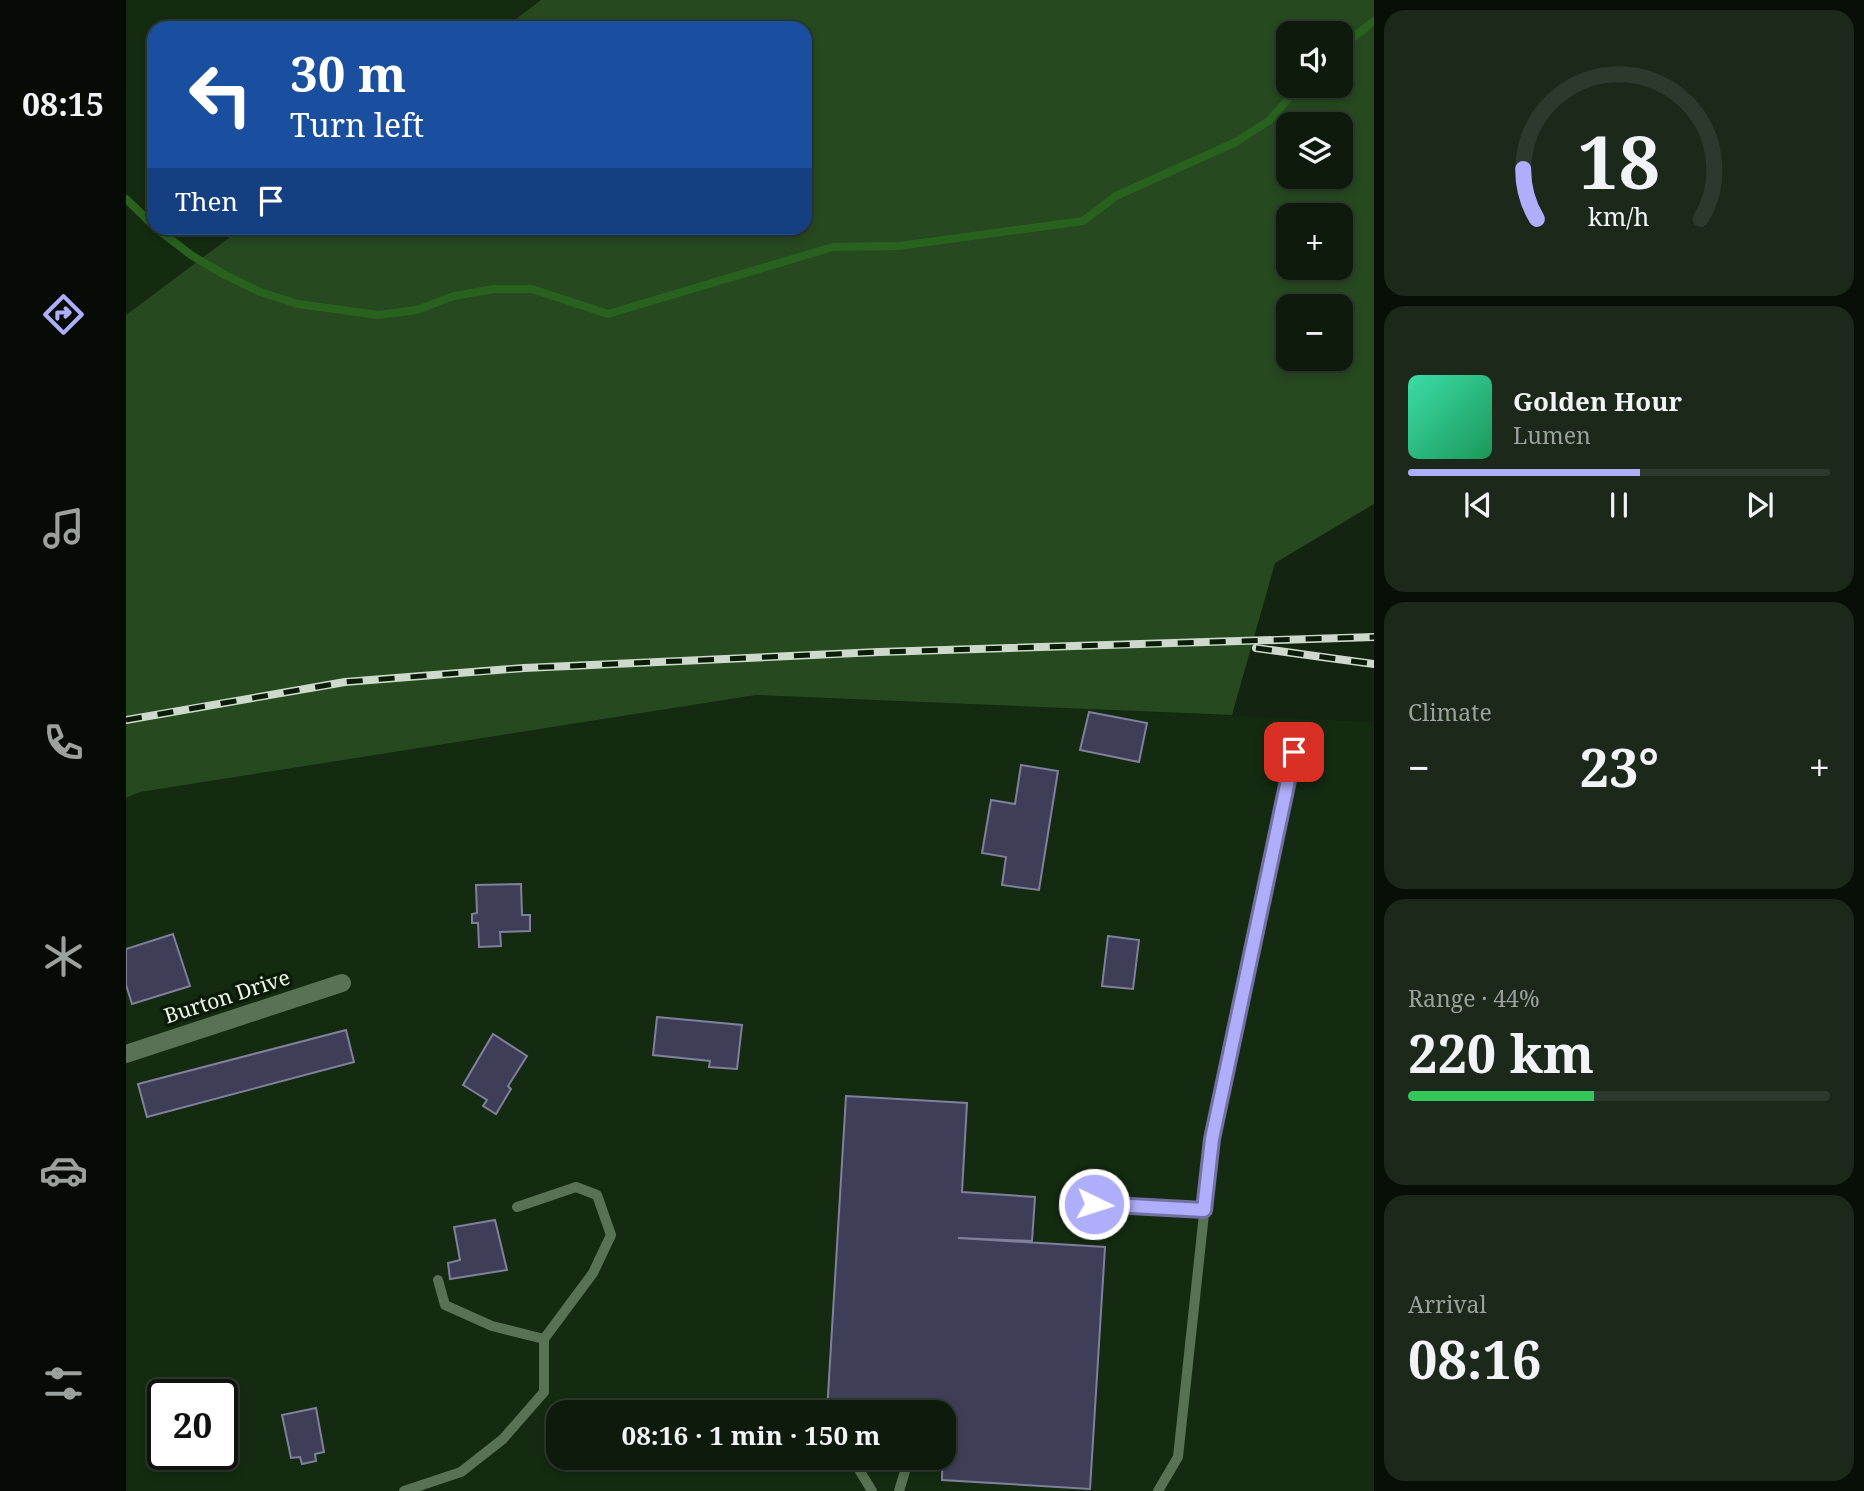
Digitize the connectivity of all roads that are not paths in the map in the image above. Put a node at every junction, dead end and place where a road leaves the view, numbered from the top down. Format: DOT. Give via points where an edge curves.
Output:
graph roads {
  1 [pos="1294,752"];
  2 [pos="342,983"];
  3 [pos="126,1054"];
  4 [pos="1094,1204"];
  5 [pos="517,1207"];
  6 [pos="1204,1210"];
  7 [pos="438,1280"];
  8 [pos="544,1339"];
  9 [pos="859,1470"];
  10 [pos="906,1470"];
  11 [pos="404,1491"];
  12 [pos="872,1491"];
  13 [pos="900,1491"];
  14 [pos="1158,1491"];
  1 -- 6 [label="lane" via="1212,1139"];
  2 -- 3 [label="street, Burton Drive"];
  4 -- 6 [label="lane"];
  5 -- 8 [label="lane" via="576,1187 597,1195 611,1235 593,1273"];
  6 -- 14 [label="lane" via="1178,1457"];
  7 -- 8 [label="lane" via="445,1304 492,1326"];
  8 -- 11 [label="lane" via="544,1392 503,1439 461,1472"];
  9 -- 12 [label="lane"];
  10 -- 13 [label="lane"];
}
